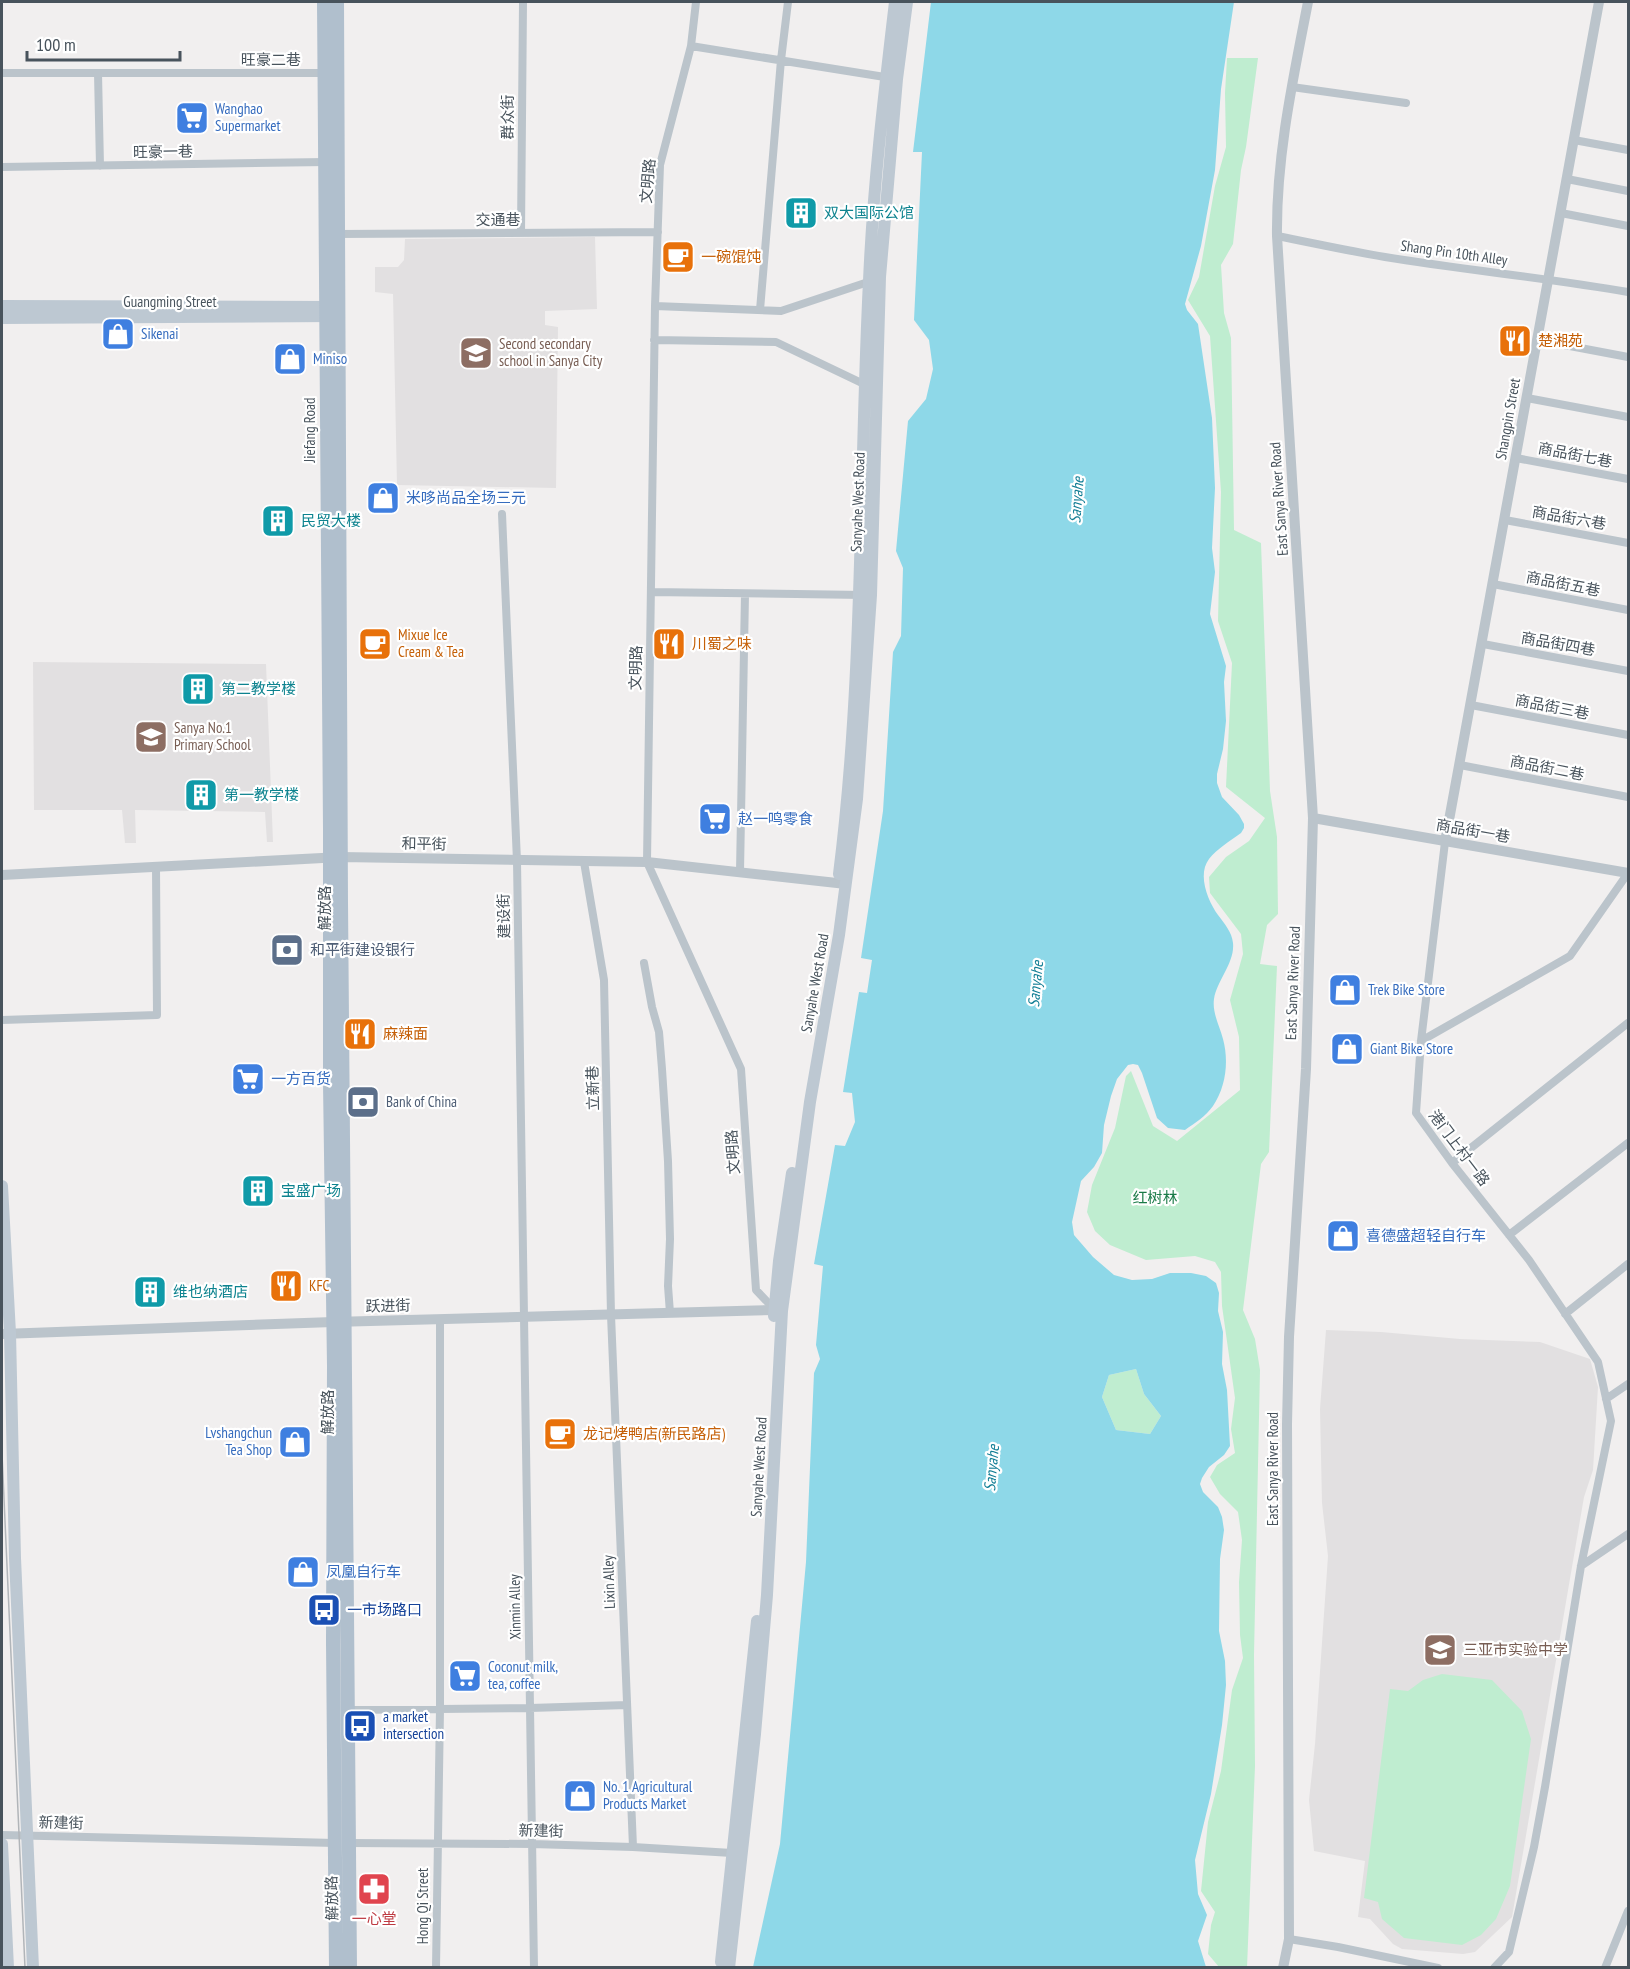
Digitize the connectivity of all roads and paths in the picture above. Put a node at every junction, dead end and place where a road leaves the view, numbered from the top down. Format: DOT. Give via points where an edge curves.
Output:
graph roads {
  1 [pos="324,2"];
  2 [pos="337,2"];
  3 [pos="523,2"];
  4 [pos="696,2"];
  5 [pos="788,2"];
  6 [pos="895,2"];
  7 [pos="907,2"];
  8 [pos="1308,2"];
  9 [pos="1599,2"];
  10 [pos="691,46"];
  11 [pos="781,60"];
  12 [pos="2,73"];
  13 [pos="325,73"];
  14 [pos="98,74"];
  15 [pos="892,78"];
  16 [pos="1292,87"];
  17 [pos="1406,103"];
  18 [pos="1574,140"];
  19 [pos="1629,150"];
  20 [pos="326,162"];
  21 [pos="100,166"];
  22 [pos="2,167"];
  23 [pos="1567,180"];
  24 [pos="1629,191"];
  25 [pos="1561,213"];
  26 [pos="1629,226"];
  27 [pos="658,232"];
  28 [pos="521,233"];
  29 [pos="338,234"];
  30 [pos="1277,236"];
  31 [pos="1549,278"];
  32 [pos="874,279"];
  33 [pos="1629,292"];
  34 [pos="2,306"];
  35 [pos="655,306"];
  36 [pos="760,310"];
  37 [pos="332,311"];
  38 [pos="2,318"];
  39 [pos="654,340"];
  40 [pos="1538,340"];
  41 [pos="1629,357"];
  42 [pos="871,387"];
  43 [pos="1527,398"];
  44 [pos="1629,417"];
  45 [pos="1516,458"];
  46 [pos="1629,479"];
  47 [pos="502,514"];
  48 [pos="1505,520"];
  49 [pos="1629,543"];
  50 [pos="1493,584"];
  51 [pos="651,592"];
  52 [pos="745,594"];
  53 [pos="865,595"];
  54 [pos="1629,610"];
  55 [pos="1482,644"];
  56 [pos="1629,671"];
  57 [pos="1471,705"];
  58 [pos="1629,735"];
  59 [pos="1461,765"];
  60 [pos="1629,797"];
  61 [pos="1313,818"];
  62 [pos="1445,842"];
  63 [pos="336,857"];
  64 [pos="517,861"];
  65 [pos="584,861"];
  66 [pos="647,862"];
  67 [pos="156,867"];
  68 [pos="740,872"];
  69 [pos="1629,873"];
  70 [pos="2,875"];
  71 [pos="842,884"];
  72 [pos="644,963"];
  73 [pos="2,1020"];
  74 [pos="1629,1023"];
  75 [pos="1421,1041"];
  76 [pos="1629,1143"];
  77 [pos="1452,1163"];
  78 [pos="2,1186"];
  79 [pos="1509,1235"];
  80 [pos="1629,1264"];
  81 [pos="774,1310"];
  82 [pos="670,1313"];
  83 [pos="1565,1314"];
  84 [pos="611,1316"];
  85 [pos="525,1318"];
  86 [pos="440,1320"];
  87 [pos="339,1322"];
  88 [pos="6,1334"];
  89 [pos="1629,1384"];
  90 [pos="1606,1399"];
  91 [pos="1629,1534"];
  92 [pos="1581,1566"];
  93 [pos="627,1705"];
  94 [pos="530,1708"];
  95 [pos="440,1709"];
  96 [pos="347,1710"];
  97 [pos="2,1835"];
  98 [pos="27,1835"];
  99 [pos="342,1843"];
  100 [pos="2,1844"];
  101 [pos="532,1844"];
  102 [pos="437,1845"];
  103 [pos="633,1847"];
  104 [pos="732,1853"];
  105 [pos="1629,1911"];
  106 [pos="1289,1939"];
  107 [pos="8,1968"];
  108 [pos="33,1968"];
  109 [pos="336,1968"];
  110 [pos="350,1968"];
  111 [pos="436,1968"];
  112 [pos="534,1968"];
  113 [pos="720,1968"];
  114 [pos="729,1968"];
  115 [pos="1282,1968"];
  116 [pos="1438,1968"];
  117 [pos="1494,1968"];
  118 [pos="1605,1968"];
  1 -- 13 [label="main road, Jiefang Road"];
  2 -- 29 [label="main road, Jiefang Road"];
  3 -- 28 [label="street, 群众街"];
  4 -- 10 [label="street, 文明路"];
  5 -- 11 [label="street"];
  6 -- 15 [label="main road, Sanyahe West Road"];
  7 -- 15 [label="main road, Sanyahe West Road"];
  8 -- 16 [label="street, East Sanya River Road"];
  9 -- 18 [label="street, Shangpin Street"];
  10 -- 11 [label="street"];
  10 -- 27 [label="street, 文明路" via="660,165"];
  11 -- 15 [label="street"];
  11 -- 36 [label="street"];
  12 -- 14 [label="street, 旺豪二巷"];
  13 -- 14 [label="street, 旺豪二巷"];
  13 -- 20 [label="main road, Jiefang Road"];
  14 -- 21 [label="street"];
  15 -- 32 [label="main road, Sanyahe West Road" via="875,168"];
  16 -- 17 [label="street"];
  16 -- 30 [label="street, East Sanya River Road" via="1278,193"];
  18 -- 19 [label="street"];
  18 -- 23 [label="street, Shangpin Street"];
  20 -- 21 [label="street, 旺豪一巷"];
  20 -- 37 [label="main road, Jiefang Road"];
  21 -- 22 [label="street, 旺豪一巷"];
  23 -- 24 [label="street"];
  23 -- 25 [label="street, Shangpin Street"];
  25 -- 26 [label="street"];
  25 -- 31 [label="street, Shangpin Street"];
  27 -- 28 [label="street, 交通巷"];
  27 -- 35 [label="street, 文明路"];
  28 -- 29 [label="street, 交通巷"];
  29 -- 37 [label="main road, Jiefang Road"];
  30 -- 31 [label="street, Shang Pin 10th Alley" via="1383,256"];
  30 -- 61 [label="street, East Sanya River Road"];
  31 -- 33 [label="street, Shang Pin 10th Alley"];
  31 -- 40 [label="street, Shangpin Street"];
  32 -- 36 [label="street" via="781,311"];
  32 -- 42 [label="main road, Sanyahe West Road"];
  34 -- 37 [label="main road, Guangming Street"];
  35 -- 36 [label="street"];
  35 -- 39 [label="street, 文明路"];
  37 -- 38 [label="main road, Guangming Street"];
  37 -- 63 [label="main road, Jiefang Road"];
  39 -- 42 [label="street" via="776,342"];
  39 -- 51 [label="street, 文明路"];
  40 -- 41 [label="street"];
  40 -- 43 [label="street, Shangpin Street"];
  42 -- 53 [label="main road, Sanyahe West Road"];
  43 -- 44 [label="street"];
  43 -- 45 [label="street, Shangpin Street"];
  45 -- 46 [label="street, 商品街七巷"];
  45 -- 48 [label="street, Shangpin Street"];
  47 -- 64 [label="street, 建设街"];
  48 -- 49 [label="street, 商品街六巷"];
  48 -- 50 [label="street, Shangpin Street"];
  50 -- 54 [label="street, 商品街五巷"];
  50 -- 55 [label="street, Shangpin Street"];
  51 -- 52 [label="street"];
  51 -- 66 [label="street, 文明路"];
  52 -- 53 [label="street"];
  52 -- 68 [label="street"];
  53 -- 71 [label="main road, Sanyahe West Road"];
  55 -- 56 [label="street, 商品街四巷"];
  55 -- 57 [label="street, Shangpin Street"];
  57 -- 58 [label="street, 商品街三巷"];
  57 -- 59 [label="street, Shangpin Street"];
  59 -- 60 [label="street, 商品街二巷"];
  59 -- 62 [label="street, Shangpin Street"];
  61 -- 62 [label="street, 商品街一巷"];
  61 -- 106 [label="street, East Sanya River Road" via="1306,1070 1287,1424"];
  62 -- 69 [label="street, 商品街一巷"];
  62 -- 75 [label="street, 港门上村一路"];
  63 -- 64 [label="street, 和平街"];
  63 -- 67 [label="street, 和平街"];
  63 -- 87 [label="main road, 解放路"];
  64 -- 65 [label="street, 和平街"];
  64 -- 85 [label="street, 建设街"];
  65 -- 66 [label="street, 和平街"];
  65 -- 84 [label="street, 立新巷" via="604,980"];
  66 -- 68 [label="street, 和平街"];
  66 -- 81 [label="street, 文明路" via="741,1069 756,1290"];
  67 -- 70 [label="street, 和平街"];
  67 -- 73 [label="street" via="157,1015"];
  68 -- 71 [label="street, 和平街"];
  69 -- 75 [label="street" via="1569,956"];
  71 -- 81 [label="main road, Sanyahe West Road" via="787,1201"];
  71 -- 114 [label="main road, Sanyahe West Road" via="782,1311 768,1595"];
  72 -- 82 [label="street" via="659,1032 662,1069"];
  74 -- 77 [label="street"];
  75 -- 77 [label="street, 港门上村一路" via="1416,1113"];
  76 -- 79 [label="street"];
  77 -- 79 [label="street, 港门上村一路"];
  78 -- 88 [label="main road"];
  79 -- 83 [label="street, 港门上村一路"];
  80 -- 83 [label="street"];
  81 -- 82 [label="street, 跃进街"];
  81 -- 104 [label="main road, Sanyahe West Road" via="760,1596"];
  82 -- 84 [label="street, 跃进街"];
  83 -- 90 [label="street, 港门上村一路" via="1598,1362"];
  84 -- 85 [label="street, 跃进街"];
  84 -- 93 [label="street, Lixin Alley"];
  85 -- 86 [label="street, 跃进街"];
  85 -- 94 [label="street, Xinmin Alley"];
  86 -- 87 [label="street, 跃进街"];
  86 -- 95 [label="street, Hong Qi Street"];
  87 -- 88 [label="street, 跃进街"];
  87 -- 96 [label="main road, 解放路"];
  87 -- 99 [label="main road, 解放路"];
  88 -- 98 [label="main road" via="14,1417 15,1558"];
  89 -- 90 [label="street"];
  90 -- 92 [label="street" via="1611,1421"];
  91 -- 92 [label="street"];
  92 -- 117 [label="street" via="1533,1847 1509,1952"];
  93 -- 94 [label="street"];
  93 -- 103 [label="street, Lixin Alley"];
  94 -- 95 [label="street"];
  94 -- 101 [label="street, Xinmin Alley"];
  95 -- 96 [label="street"];
  95 -- 102 [label="street, Hong Qi Street"];
  96 -- 99 [label="main road, 解放路"];
  97 -- 98 [label="street, 新建街"];
  98 -- 99 [label="street, 新建街"];
  98 -- 108 [label="main road"];
  99 -- 102 [label="street, 新建街"];
  99 -- 109 [label="main road, 解放路"];
  99 -- 110 [label="main road, 解放路"];
  100 -- 107 [label="main road"];
  101 -- 102 [label="street, 新建街"];
  101 -- 103 [label="street, 新建街"];
  101 -- 112 [label="street, Xinmin Alley"];
  102 -- 111 [label="street, Hong Qi Street"];
  103 -- 104 [label="street, 新建街"];
  104 -- 113 [label="main road, Sanyahe West Road"];
  105 -- 118 [label="street"];
  106 -- 115 [label="street, East Sanya River Road"];
  106 -- 116 [label="street"];
}
